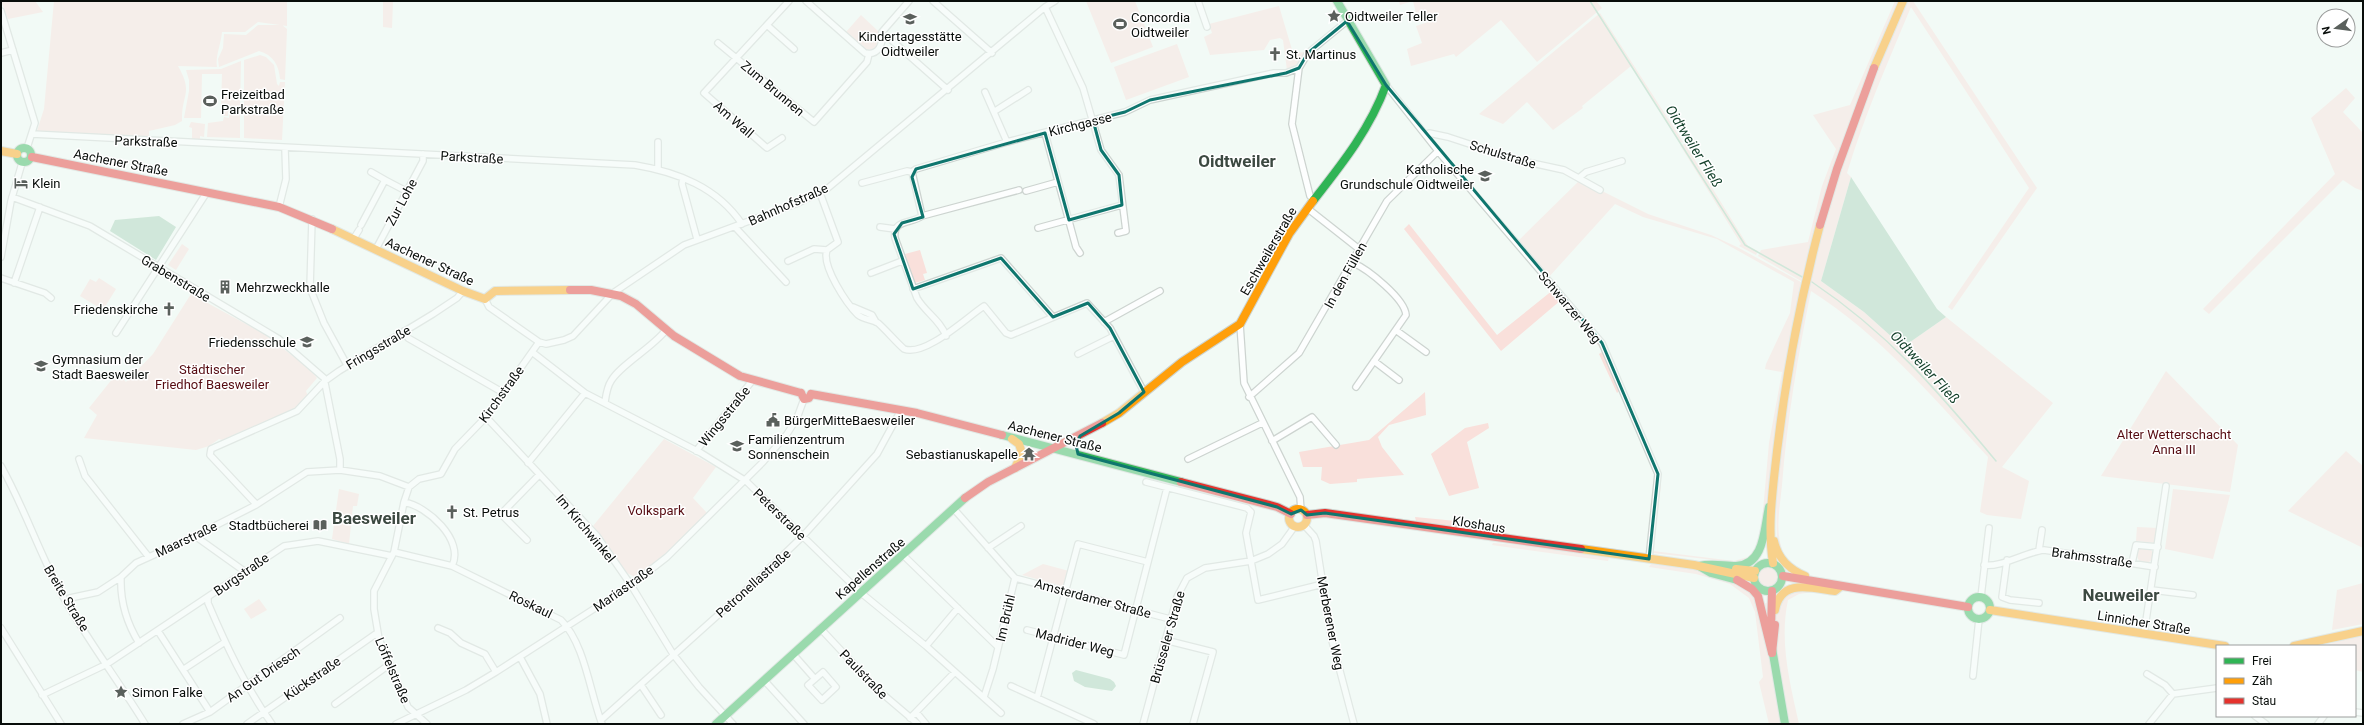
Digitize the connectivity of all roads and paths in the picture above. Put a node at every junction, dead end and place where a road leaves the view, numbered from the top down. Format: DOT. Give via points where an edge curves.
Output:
graph roads {
  1 [pos="789,1"];
  2 [pos="806,1"];
  3 [pos="910,1"];
  4 [pos="933,1"];
  5 [pos="1055,1"];
  6 [pos="1198,1"];
  7 [pos="1340,1"];
  8 [pos="1903,1"];
  9 [pos="1045,7"];
  10 [pos="1,11"];
  11 [pos="1347,21"];
  12 [pos="768,26"];
  13 [pos="1207,27"];
  14 [pos="888,37"];
  15 [pos="718,43"];
  16 [pos="794,49"];
  17 [pos="12,50"];
  18 [pos="1,53"];
  19 [pos="992,53"];
  20 [pos="869,54"];
  21 [pos="737,58"];
  22 [pos="1299,68"];
  23 [pos="1386,85"];
  24 [pos="948,90"];
  25 [pos="1028,90"];
  26 [pos="985,92"];
  27 [pos="995,111"];
  28 [pos="1093,120"];
  29 [pos="1045,133"];
  30 [pos="32,134"];
  31 [pos="1426,135"];
  32 [pos="782,138"];
  33 [pos="658,142"];
  34 [pos="1007,142"];
  35 [pos="27,148"];
  36 [pos="285,149"];
  37 [pos="1,151"];
  38 [pos="1438,151"];
  39 [pos="17,154"];
  40 [pos="423,154"];
  41 [pos="32,157"];
  42 [pos="1622,161"];
  43 [pos="22,163"];
  44 [pos="658,169"];
  45 [pos="371,172"];
  46 [pos="912,172"];
  47 [pos="683,178"];
  48 [pos="1580,178"];
  49 [pos="385,180"];
  50 [pos="1058,182"];
  51 [pos="862,183"];
  52 [pos="1600,190"];
  53 [pos="406,191"];
  54 [pos="207,192"];
  55 [pos="820,193"];
  56 [pos="12,197"];
  57 [pos="1314,200"];
  58 [pos="1122,205"];
  59 [pos="40,206"];
  60 [pos="279,207"];
  61 [pos="1307,208"];
  62 [pos="922,216"];
  63 [pos="312,219"];
  64 [pos="1069,220"];
  65 [pos="742,224"];
  66 [pos="735,227"];
  67 [pos="880,227"];
  68 [pos="1038,228"];
  69 [pos="895,229"];
  70 [pos="1118,233"];
  71 [pos="354,238"];
  72 [pos="697,239"];
  73 [pos="376,249"];
  74 [pos="1359,249"];
  75 [pos="827,250"];
  76 [pos="1080,253"];
  77 [pos="1,257"];
  78 [pos="788,261"];
  79 [pos="902,261"];
  80 [pos="1353,263"];
  81 [pos="157,267"];
  82 [pos="871,273"];
  83 [pos="1,278"];
  84 [pos="14,282"];
  85 [pos="786,282"];
  86 [pos="913,289"];
  87 [pos="463,291"];
  88 [pos="1160,291"];
  89 [pos="613,293"];
  90 [pos="51,298"];
  91 [pos="485,299"];
  92 [pos="1054,317"];
  93 [pos="1104,322"];
  94 [pos="1240,324"];
  95 [pos="666,330"];
  96 [pos="404,331"];
  97 [pos="1396,331"];
  98 [pos="116,333"];
  99 [pos="946,336"];
  100 [pos="1114,336"];
  101 [pos="539,342"];
  102 [pos="532,352"];
  103 [pos="1426,352"];
  104 [pos="1078,354"];
  105 [pos="1374,361"];
  106 [pos="347,365"];
  107 [pos="1399,380"];
  108 [pos="325,381"];
  109 [pos="752,381"];
  110 [pos="1356,387"];
  111 [pos="502,392"];
  112 [pos="1144,392"];
  113 [pos="585,393"];
  114 [pos="805,395"];
  115 [pos="1249,397"];
  116 [pos="605,402"];
  117 [pos="901,410"];
  118 [pos="486,418"];
  119 [pos="1262,423"];
  120 [pos="1080,436"];
  121 [pos="1008,437"];
  122 [pos="1272,441"];
  123 [pos="1336,444"];
  124 [pos="1054,448"];
  125 [pos="696,451"];
  126 [pos="1078,454"];
  127 [pos="79,459"];
  128 [pos="1188,459"];
  129 [pos="528,463"];
  130 [pos="1,466"];
  131 [pos="1015,469"];
  132 [pos="340,470"];
  133 [pos="539,475"];
  134 [pos="746,481"];
  135 [pos="1146,482"];
  136 [pos="2166,486"];
  137 [pos="409,487"];
  138 [pos="1167,488"];
  139 [pos="1772,501"];
  140 [pos="404,502"];
  141 [pos="256,504"];
  142 [pos="953,508"];
  143 [pos="1307,513"];
  144 [pos="1291,514"];
  145 [pos="1304,525"];
  146 [pos="1021,526"];
  147 [pos="1294,526"];
  148 [pos="1989,528"];
  149 [pos="2042,530"];
  150 [pos="195,536"];
  151 [pos="802,537"];
  152 [pos="527,540"];
  153 [pos="2158,547"];
  154 [pos="988,548"];
  155 [pos="2039,550"];
  156 [pos="393,554"];
  157 [pos="903,555"];
  158 [pos="148,556"];
  159 [pos="1649,559"];
  160 [pos="2007,560"];
  161 [pos="1251,561"];
  162 [pos="1148,562"];
  163 [pos="1764,563"];
  164 [pos="2132,563"];
  165 [pos="1773,564"];
  166 [pos="1984,565"];
  167 [pos="452,566"];
  168 [pos="1699,566"];
  169 [pos="2155,567"];
  170 [pos="244,571"];
  171 [pos="1754,575"];
  172 [pos="121,577"];
  173 [pos="1015,578"];
  174 [pos="1782,579"];
  175 [pos="1323,584"];
  176 [pos="631,585"];
  177 [pos="1840,587"];
  178 [pos="2152,590"];
  179 [pos="1065,591"];
  180 [pos="1768,591"];
  181 [pos="860,592"];
  182 [pos="2193,595"];
  183 [pos="1980,596"];
  184 [pos="208,597"];
  185 [pos="70,598"];
  186 [pos="2039,603"];
  187 [pos="1968,607"];
  188 [pos="958,608"];
  189 [pos="1136,610"];
  190 [pos="1990,610"];
  191 [pos="340,618"];
  192 [pos="1170,619"];
  193 [pos="1979,619"];
  194 [pos="567,626"];
  195 [pos="1,628"];
  196 [pos="438,628"];
  197 [pos="820,628"];
  198 [pos="1027,630"];
  199 [pos="158,631"];
  200 [pos="2363,631"];
  201 [pos="377,633"];
  202 [pos="2144,634"];
  203 [pos="1054,638"];
  204 [pos="1165,640"];
  205 [pos="225,642"];
  206 [pos="139,643"];
  207 [pos="2216,645"];
  208 [pos="2300,645"];
  209 [pos="926,646"];
  210 [pos="998,647"];
  211 [pos="673,654"];
  212 [pos="792,654"];
  213 [pos="1772,654"];
  214 [pos="520,657"];
  215 [pos="107,664"];
  216 [pos="390,664"];
  217 [pos="184,669"];
  218 [pos="496,672"];
  219 [pos="955,672"];
  220 [pos="2147,674"];
  221 [pos="1973,676"];
  222 [pos="815,679"];
  223 [pos="764,680"];
  224 [pos="246,685"];
  225 [pos="641,685"];
  226 [pos="1011,686"];
  227 [pos="2216,688"];
  228 [pos="2173,694"];
  229 [pos="42,695"];
  230 [pos="984,698"];
  231 [pos="1037,698"];
  232 [pos="335,704"];
  233 [pos="210,712"];
  234 [pos="916,712"];
  235 [pos="263,713"];
  236 [pos="1001,713"];
  237 [pos="415,715"];
  238 [pos="661,715"];
  239 [pos="725,715"];
  240 [pos="2256,717"];
  241 [pos="910,718"];
  242 [pos="601,722"];
  243 [pos="61,724"];
  244 [pos="145,724"];
  245 [pos="183,724"];
  246 [pos="247,724"];
  247 [pos="272,724"];
  248 [pos="396,724"];
  249 [pos="427,724"];
  250 [pos="547,724"];
  251 [pos="716,724"];
  252 [pos="733,724"];
  253 [pos="804,724"];
  254 [pos="918,724"];
  255 [pos="926,724"];
  256 [pos="1094,724"];
  257 [pos="1142,724"];
  258 [pos="1193,724"];
  259 [pos="1354,724"];
  260 [pos="1785,724"];
  261 [pos="2149,724"];
  262 [pos="2266,724"];
  1 -- 12 [label="street"];
  2 -- 20 [label="street"];
  3 -- 20 [label="street" via="882,32 880,48"];
  4 -- 19 [label="street"];
  5 -- 9 [label="street, Bahnhofstraße"];
  6 -- 13 [label="street"];
  7 -- 11 [label="main road"];
  8 -- 139 [label="main road" via="1854,117 1828,196 1807,274 1783,399"];
  9 -- 19 [label="street, Bahnhofstraße"];
  9 -- 28 [label="street" via="1083,88"];
  10 -- 17 [label="street"];
  11 -- 22 [label="street" via="1308,53"];
  11 -- 23 [label="main road" via="1369,53"];
  12 -- 16 [label="street"];
  12 -- 21 [label="street"];
  14 -- 24 [label="street"];
  15 -- 21 [label="street"];
  17 -- 18 [label="street"];
  17 -- 30 [label="street" via="34,123"];
  19 -- 24 [label="street, Bahnhofstraße"];
  20 -- 21 [label="street, Zum Brunnen" via="867,62 814,122"];
  21 -- 32 [label="street, Am Wall" via="704,93 767,148"];
  22 -- 28 [label="street, Kirchgasse" via="1286,73 1274,73 1150,100 1125,112"];
  22 -- 57 [label="street" via="1292,124 1310,196"];
  23 -- 31 [label="street"];
  23 -- 57 [label="main road, Eschweilerstraße" via="1376,109 1349,155"];
  24 -- 55 [label="street, Bahnhofstraße"];
  25 -- 27 [label="street"];
  26 -- 27 [label="street"];
  27 -- 34 [label="street"];
  28 -- 29 [label="street, Kirchgasse"];
  28 -- 58 [label="street" via="1101,150 1119,175"];
  29 -- 34 [label="street, Kirchgasse"];
  29 -- 50 [label="street"];
  30 -- 35 [label="street"];
  30 -- 36 [label="street, Parkstraße"];
  31 -- 38 [label="street"];
  31 -- 48 [label="street, Schulstraße" via="1441,135 1502,155 1564,170"];
  33 -- 44 [label="street"];
  34 -- 46 [label="street, Kirchgasse" via="916,168"];
  35 -- 39 [label="main road"];
  35 -- 41 [label="main road"];
  36 -- 40 [label="street, Parkstraße"];
  36 -- 60 [label="street" via="286,180"];
  37 -- 39 [label="main road"];
  38 -- 74 [label="street, In den Füllen" via="1388,201"];
  38 -- 159 [label="street, Schwarzer Weg" via="1602,343 1658,474"];
  39 -- 43 [label="main road" via="18,160"];
  40 -- 44 [label="street, Parkstraße" via="611,162"];
  40 -- 53 [label="street, Zur Lohe" via="423,161"];
  41 -- 43 [label="main road" via="27,163"];
  41 -- 54 [label="main road, Aachener Straße"];
  42 -- 48 [label="street" via="1586,172"];
  43 -- 56 [label="street"];
  44 -- 47 [label="street, Parkstraße"];
  45 -- 49 [label="street"];
  46 -- 51 [label="street, Kirchgasse" via="907,171"];
  46 -- 62 [label="street"];
  47 -- 65 [label="street, Parkstraße" via="707,189"];
  47 -- 72 [label="street" via="682,184"];
  48 -- 52 [label="street, Schulstraße"];
  49 -- 53 [label="street"];
  49 -- 71 [label="street"];
  50 -- 62 [label="street"];
  50 -- 64 [label="street"];
  53 -- 73 [label="street, Zur Lohe"];
  54 -- 60 [label="main road, Aachener Straße"];
  54 -- 81 [label="street"];
  55 -- 65 [label="street, Bahnhofstraße"];
  55 -- 75 [label="street" via="838,239 836,246"];
  56 -- 59 [label="street, Grabenstraße"];
  56 -- 77 [label="street"];
  57 -- 61 [label="main road, Eschweilerstraße"];
  58 -- 64 [label="street"];
  58 -- 70 [label="street" via="1126,231"];
  59 -- 81 [label="street, Grabenstraße" via="90,226"];
  59 -- 84 [label="street"];
  60 -- 63 [label="main road, Aachener Straße"];
  61 -- 74 [label="street"];
  61 -- 94 [label="main road, Eschweilerstraße" via="1289,234"];
  62 -- 69 [label="street" via="902,223"];
  63 -- 71 [label="main road, Aachener Straße"];
  63 -- 106 [label="street" via="310,288 324,323"];
  64 -- 68 [label="street"];
  64 -- 76 [label="street"];
  65 -- 66 [label="street, Bahnhofstraße"];
  66 -- 72 [label="street, Bahnhofstraße"];
  66 -- 85 [label="street"];
  67 -- 69 [label="street"];
  69 -- 79 [label="street"];
  71 -- 73 [label="main road, Aachener Straße"];
  72 -- 89 [label="street, Bahnhofstraße"];
  73 -- 87 [label="main road, Aachener Straße"];
  74 -- 80 [label="street, In den Füllen"];
  75 -- 78 [label="street" via="814,249"];
  75 -- 99 [label="street" via="826,261 834,280 853,307 872,315 876,322 908,351"];
  79 -- 82 [label="street"];
  79 -- 86 [label="street"];
  80 -- 97 [label="street" via="1371,272 1404,307 1406,315"];
  80 -- 115 [label="street, In den Füllen" via="1299,353"];
  81 -- 98 [label="street"];
  81 -- 108 [label="street, Grabenstraße" via="270,333 320,372"];
  83 -- 84 [label="street"];
  84 -- 90 [label="street" via="45,293"];
  86 -- 92 [label="street" via="1001,258"];
  86 -- 99 [label="street" via="921,306 944,329"];
  87 -- 91 [label="main road, Aachener Straße"];
  87 -- 96 [label="street, Fringsstraße" via="457,298"];
  88 -- 93 [label="street"];
  89 -- 91 [label="main road, Aachener Straße" via="591,290 507,290 494,292"];
  89 -- 95 [label="main road, Aachener Straße" via="636,304"];
  89 -- 101 [label="street" via="573,336 554,343"];
  91 -- 101 [label="street" via="489,307"];
  92 -- 93 [label="street" via="1087,304"];
  92 -- 99 [label="street" via="1011,335 1006,333 984,306"];
  93 -- 100 [label="street"];
  94 -- 112 [label="main road, Eschweilerstraße" via="1182,362"];
  94 -- 115 [label="street" via="1244,383"];
  95 -- 109 [label="main road, Aachener Straße"];
  95 -- 116 [label="street" via="613,378 607,389"];
  96 -- 106 [label="street, Fringsstraße"];
  96 -- 111 [label="street" via="408,338"];
  97 -- 103 [label="street"];
  97 -- 105 [label="street"];
  100 -- 104 [label="street"];
  100 -- 112 [label="street"];
  101 -- 102 [label="street, Kirchstraße"];
  102 -- 111 [label="street, Kirchstraße"];
  102 -- 113 [label="street, Peterstraße"];
  105 -- 107 [label="street"];
  105 -- 110 [label="street"];
  106 -- 108 [label="street, Fringsstraße"];
  108 -- 132 [label="street"];
  108 -- 141 [label="street, Fringsstraße" via="297,411 211,449 210,455"];
  109 -- 114 [label="main road, Aachener Straße"];
  109 -- 125 [label="street, Wingsstraße"];
  111 -- 118 [label="street, Kirchstraße"];
  112 -- 120 [label="main road, Eschweilerstraße" via="1119,413"];
  113 -- 116 [label="street, Peterstraße"];
  113 -- 129 [label="street"];
  114 -- 117 [label="main road, Aachener Straße"];
  114 -- 134 [label="street, Mariastraße" via="797,418 787,434"];
  115 -- 119 [label="street"];
  116 -- 125 [label="street, Peterstraße"];
  117 -- 121 [label="main road, Aachener Straße"];
  117 -- 151 [label="street, Petronellastraße" via="877,454"];
  118 -- 129 [label="street, Im Kirchwinkel"];
  118 -- 137 [label="street, Kirchstraße" via="455,449 441,474 419,479"];
  119 -- 122 [label="street"];
  119 -- 128 [label="street"];
  120 -- 124 [label="main road, Eschweilerstraße"];
  120 -- 126 [label="main road" via="1076,445"];
  121 -- 124 [label="main road, Aachener Straße"];
  121 -- 131 [label="main road" via="1021,448 1021,458"];
  122 -- 123 [label="street" via="1312,417"];
  122 -- 143 [label="street"];
  124 -- 126 [label="main road, Aachener Straße"];
  124 -- 131 [label="main road, Kapellenstraße"];
  125 -- 134 [label="street, Peterstraße"];
  126 -- 144 [label="main road, Aachener Straße" via="1277,507"];
  127 -- 158 [label="street" via="85,476"];
  129 -- 133 [label="street, Im Kirchwinkel"];
  130 -- 215 [label="street, Breite Straße" via="61,592"];
  131 -- 142 [label="main road, Kapellenstraße" via="983,486"];
  132 -- 137 [label="street, Maarstraße" via="380,476"];
  132 -- 141 [label="street, Maarstraße" via="307,472"];
  133 -- 152 [label="street" via="501,514"];
  133 -- 176 [label="street, Im Kirchwinkel" via="597,536"];
  134 -- 151 [label="street, Peterstraße"];
  134 -- 176 [label="street, Mariastraße" via="666,557"];
  135 -- 138 [label="street"];
  136 -- 153 [label="street"];
  137 -- 140 [label="street"];
  138 -- 161 [label="street" via="1248,508 1251,512 1246,533"];
  138 -- 162 [label="street"];
  139 -- 163 [label="main road"];
  139 -- 165 [label="main road"];
  139 -- 168 [label="main road" via="1761,548 1755,557 1741,565 1709,562"];
  139 -- 177 [label="main road" via="1775,509 1775,544 1782,561 1797,573 1830,581"];
  140 -- 156 [label="street"];
  140 -- 167 [label="street" via="425,512 448,532 456,554"];
  141 -- 150 [label="street, Maarstraße"];
  142 -- 154 [label="street, Im Brühl"];
  142 -- 157 [label="main road, Kapellenstraße"];
  143 -- 144 [label="main road" via="1295,510"];
  143 -- 145 [label="main road"];
  143 -- 159 [label="main road, Kloshaus"];
  144 -- 147 [label="main road" via="1290,519"];
  145 -- 147 [label="main road"];
  145 -- 175 [label="street, Merberener Weg" via="1316,541"];
  146 -- 154 [label="street"];
  147 -- 161 [label="street, Brüsseler Straße" via="1282,544 1268,554"];
  148 -- 166 [label="street"];
  149 -- 155 [label="street"];
  150 -- 158 [label="street, Maarstraße"];
  150 -- 170 [label="street"];
  151 -- 181 [label="street, Peterstraße"];
  151 -- 211 [label="street, Petronellastraße"];
  153 -- 164 [label="street" via="2136,545"];
  153 -- 169 [label="street"];
  154 -- 173 [label="street, Im Brühl"];
  155 -- 160 [label="street, Brahmsstraße"];
  155 -- 164 [label="street, Brahmsstraße" via="2056,550"];
  156 -- 167 [label="street, Roskaul"];
  156 -- 170 [label="street, Burgstraße" via="308,541 284,546"];
  156 -- 201 [label="street, Löffelstraße" via="374,591"];
  157 -- 181 [label="main road, Kapellenstraße"];
  157 -- 188 [label="street"];
  158 -- 172 [label="street, Maarstraße"];
  159 -- 168 [label="main road, Kloshaus"];
  160 -- 166 [label="street, Brahmsstraße" via="1996,565"];
  160 -- 186 [label="street" via="2002,597"];
  161 -- 175 [label="street" via="1258,600"];
  161 -- 192 [label="street, Brüsseler Straße" via="1222,564 1194,572 1179,591"];
  162 -- 179 [label="street" via="1078,544"];
  162 -- 189 [label="street"];
  163 -- 165 [label="main road"];
  163 -- 171 [label="main road"];
  164 -- 169 [label="street, Brahmsstraße"];
  165 -- 174 [label="main road" via="1780,568"];
  166 -- 183 [label="street"];
  167 -- 194 [label="street, Roskaul" via="550,613"];
  168 -- 171 [label="main road"];
  168 -- 213 [label="main road" via="1708,573 1736,579 1752,590 1763,608 1767,646"];
  169 -- 178 [label="street"];
  170 -- 184 [label="street, Burgstraße"];
  171 -- 180 [label="main road" via="1757,586"];
  172 -- 185 [label="street, Maarstraße" via="98,592"];
  172 -- 206 [label="street" via="120,598"];
  173 -- 179 [label="street, Amsterdamer Straße"];
  173 -- 210 [label="street, Im Brühl"];
  174 -- 177 [label="main road"];
  174 -- 180 [label="main road"];
  175 -- 259 [label="street, Merberener Weg" via="1331,637"];
  176 -- 194 [label="street, Mariastraße"];
  176 -- 211 [label="street, Im Kirchwinkel"];
  177 -- 187 [label="main road"];
  177 -- 213 [label="main road" via="1835,591 1794,587 1783,592 1776,605"];
  178 -- 182 [label="street"];
  178 -- 202 [label="street"];
  179 -- 189 [label="street, Amsterdamer Straße"];
  179 -- 203 [label="street"];
  180 -- 213 [label="main road" via="1768,634"];
  181 -- 197 [label="main road, Kapellenstraße"];
  181 -- 209 [label="street, Peterstraße"];
  183 -- 187 [label="main road" via="1971,600"];
  183 -- 190 [label="main road" via="1988,601"];
  184 -- 199 [label="street, Burgstraße"];
  184 -- 205 [label="street" via="208,603"];
  187 -- 193 [label="main road" via="1972,617"];
  188 -- 209 [label="street"];
  188 -- 210 [label="street"];
  189 -- 192 [label="street, Amsterdamer Straße"];
  189 -- 203 [label="street, Madrider Weg" via="1124,655"];
  190 -- 193 [label="main road" via="1986,617"];
  190 -- 202 [label="main road, Linnicher Straße"];
  191 -- 224 [label="street, An Gut Driesch"];
  192 -- 204 [label="street, Brüsseler Straße"];
  193 -- 221 [label="street"];
  194 -- 214 [label="street, Mariastraße"];
  194 -- 242 [label="street, Roskaul" via="580,652"];
  195 -- 229 [label="street"];
  196 -- 218 [label="street" via="485,654"];
  197 -- 212 [label="main road, Kapellenstraße"];
  197 -- 241 [label="street, Paulstraße" via="878,690"];
  198 -- 203 [label="street, Madrider Weg"];
  199 -- 206 [label="street, Burgstraße"];
  199 -- 217 [label="street"];
  200 -- 208 [label="main road"];
  201 -- 216 [label="street, Löffelstraße"];
  201 -- 235 [label="street, Kückstraße"];
  202 -- 207 [label="main road, Linnicher Straße"];
  203 -- 231 [label="street"];
  204 -- 257 [label="street, Brüsseler Straße"];
  204 -- 258 [label="street" via="1213,652"];
  205 -- 217 [label="street"];
  205 -- 224 [label="street"];
  206 -- 215 [label="street, Burgstraße"];
  209 -- 219 [label="street, Peterstraße"];
  210 -- 230 [label="street, Im Brühl"];
  211 -- 225 [label="street, Petronellastraße"];
  211 -- 239 [label="street, Im Kirchwinkel" via="699,688"];
  212 -- 222 [label="street"];
  212 -- 223 [label="main road, Kapellenstraße"];
  213 -- 260 [label="main road"];
  214 -- 218 [label="street, Mariastraße"];
  214 -- 250 [label="street" via="540,694"];
  215 -- 229 [label="street, Burgstraße"];
  215 -- 244 [label="street, Breite Straße"];
  216 -- 232 [label="street"];
  216 -- 237 [label="street, Löffelstraße" via="408,707"];
  217 -- 233 [label="street"];
  218 -- 237 [label="street, Mariastraße"];
  219 -- 230 [label="street, Peterstraße"];
  219 -- 234 [label="street"];
  220 -- 228 [label="street" via="2165,685"];
  222 -- 222 [label="street" via="823,672 836,686 822,700 808,685"];
  223 -- 239 [label="main road, Kapellenstraße"];
  223 -- 253 [label="street"];
  224 -- 233 [label="street, An Gut Driesch"];
  224 -- 235 [label="street"];
  225 -- 238 [label="street"];
  225 -- 242 [label="street, Petronellastraße"];
  226 -- 231 [label="street"];
  227 -- 228 [label="street"];
  228 -- 261 [label="street"];
  229 -- 243 [label="street"];
  230 -- 236 [label="street, Peterstraße"];
  231 -- 256 [label="street"];
  233 -- 245 [label="street, An Gut Driesch"];
  234 -- 241 [label="street"];
  234 -- 255 [label="street"];
  235 -- 246 [label="street, Kückstraße"];
  235 -- 247 [label="street"];
  237 -- 248 [label="street, Mariastraße"];
  237 -- 249 [label="street"];
  239 -- 251 [label="main road, Kapellenstraße"];
  239 -- 252 [label="street, Im Kirchwinkel"];
  240 -- 262 [label="street"];
  241 -- 254 [label="street, Paulstraße"];
}
